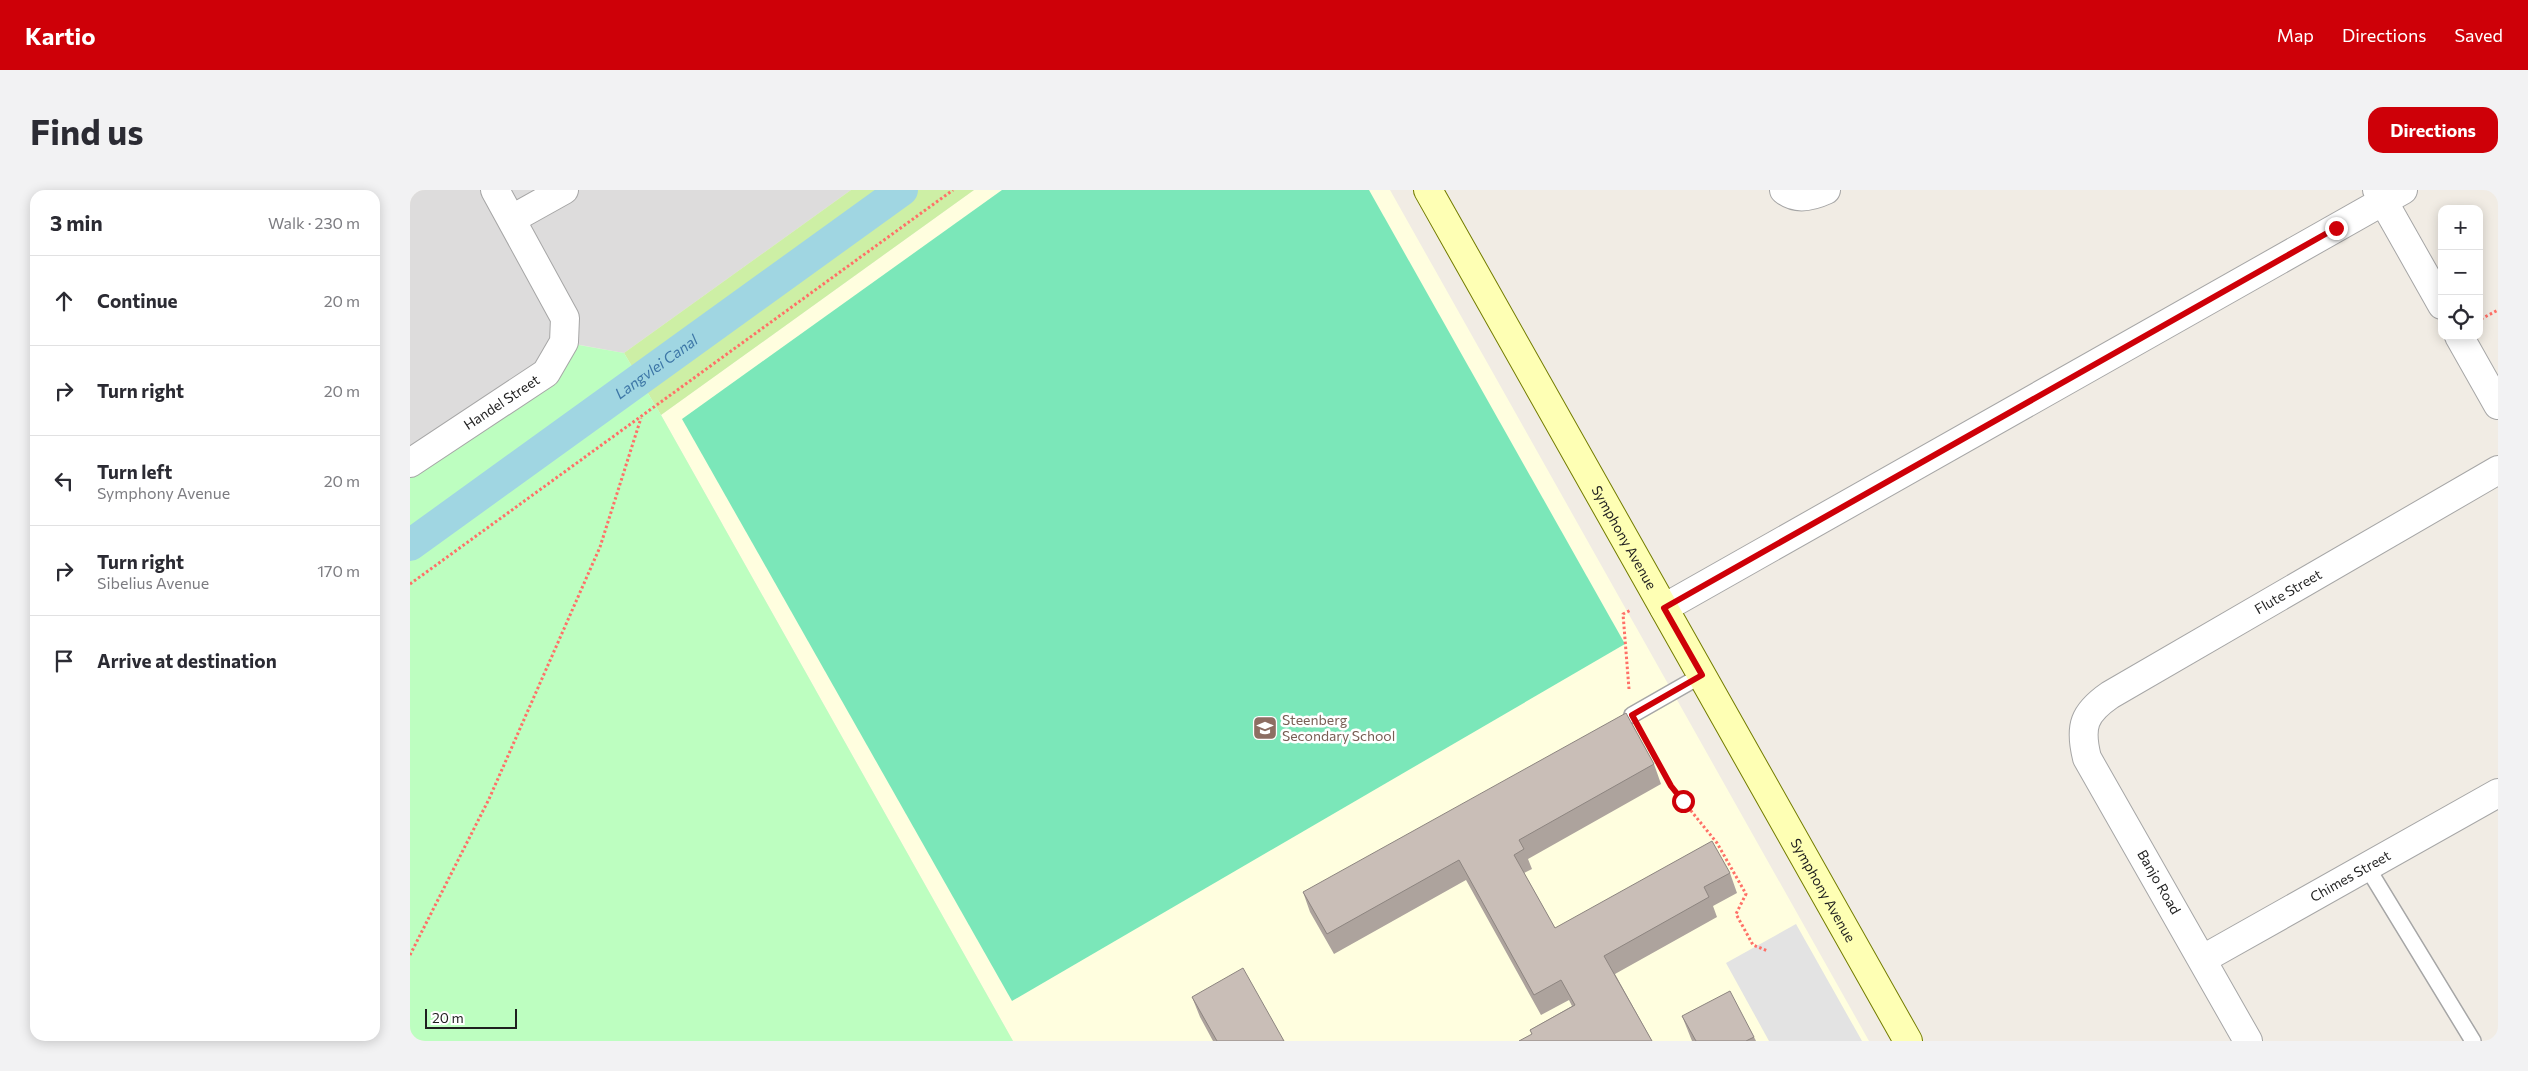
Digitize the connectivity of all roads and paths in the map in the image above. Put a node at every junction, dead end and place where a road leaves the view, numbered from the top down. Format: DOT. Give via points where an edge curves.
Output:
graph roads {
  1 [pos="495,190"];
  2 [pos="564,190"];
  3 [pos="953,190"];
  4 [pos="1428,190"];
  5 [pos="1784,190"];
  6 [pos="1826,190"];
  7 [pos="2387,194"];
  8 [pos="512,219"];
  9 [pos="2438,297"];
  10 [pos="2498,310"];
  11 [pos="2483,317"];
  12 [pos="2462,340"];
  13 [pos="2498,405"];
  14 [pos="641,417"];
  15 [pos="410,463"];
  16 [pos="2498,470"];
  17 [pos="410,584"];
  18 [pos="1635,608"];
  19 [pos="1664,608"];
  20 [pos="1702,675"];
  21 [pos="1632,715"];
  22 [pos="2085,720"];
  23 [pos="2498,793"];
  24 [pos="2368,867"];
  25 [pos="1768,951"];
  26 [pos="410,954"];
  27 [pos="2203,959"];
  28 [pos="1908,1041"];
  29 [pos="2248,1041"];
  30 [pos="2473,1041"];
  1 -- 8 [label="street, Handel Street"];
  2 -- 8 [label="street"];
  3 -- 14 [label="path"];
  4 -- 19 [label="street, Symphony Avenue"];
  5 -- 6 [label="street" via="1812,197"];
  7 -- 9 [label="street"];
  7 -- 19 [label="street"];
  8 -- 15 [label="street, Handel Street" via="565,318 564,342 546,373"];
  10 -- 11 [label="path"];
  12 -- 13 [label="street"];
  14 -- 17 [label="path"];
  14 -- 26 [label="path" via="600,547 489,799"];
  16 -- 22 [label="street, Flute Street" via="2110,695 2095,705"];
  18 -- 21 [label="path" via="1623,614"];
  19 -- 20 [label="street, Symphony Avenue"];
  20 -- 21 [label="lane"];
  20 -- 28 [label="street, Symphony Avenue"];
  21 -- 25 [label="path" via="1671,786 1717,843 1746,894 1736,914 1753,945"];
  22 -- 27 [label="street, Banjo Road" via="2082,738 2087,758"];
  23 -- 24 [label="street, Chimes Street"];
  24 -- 27 [label="street, Chimes Street"];
  24 -- 30 [label="lane"];
  27 -- 29 [label="street, Banjo Road"];
}
